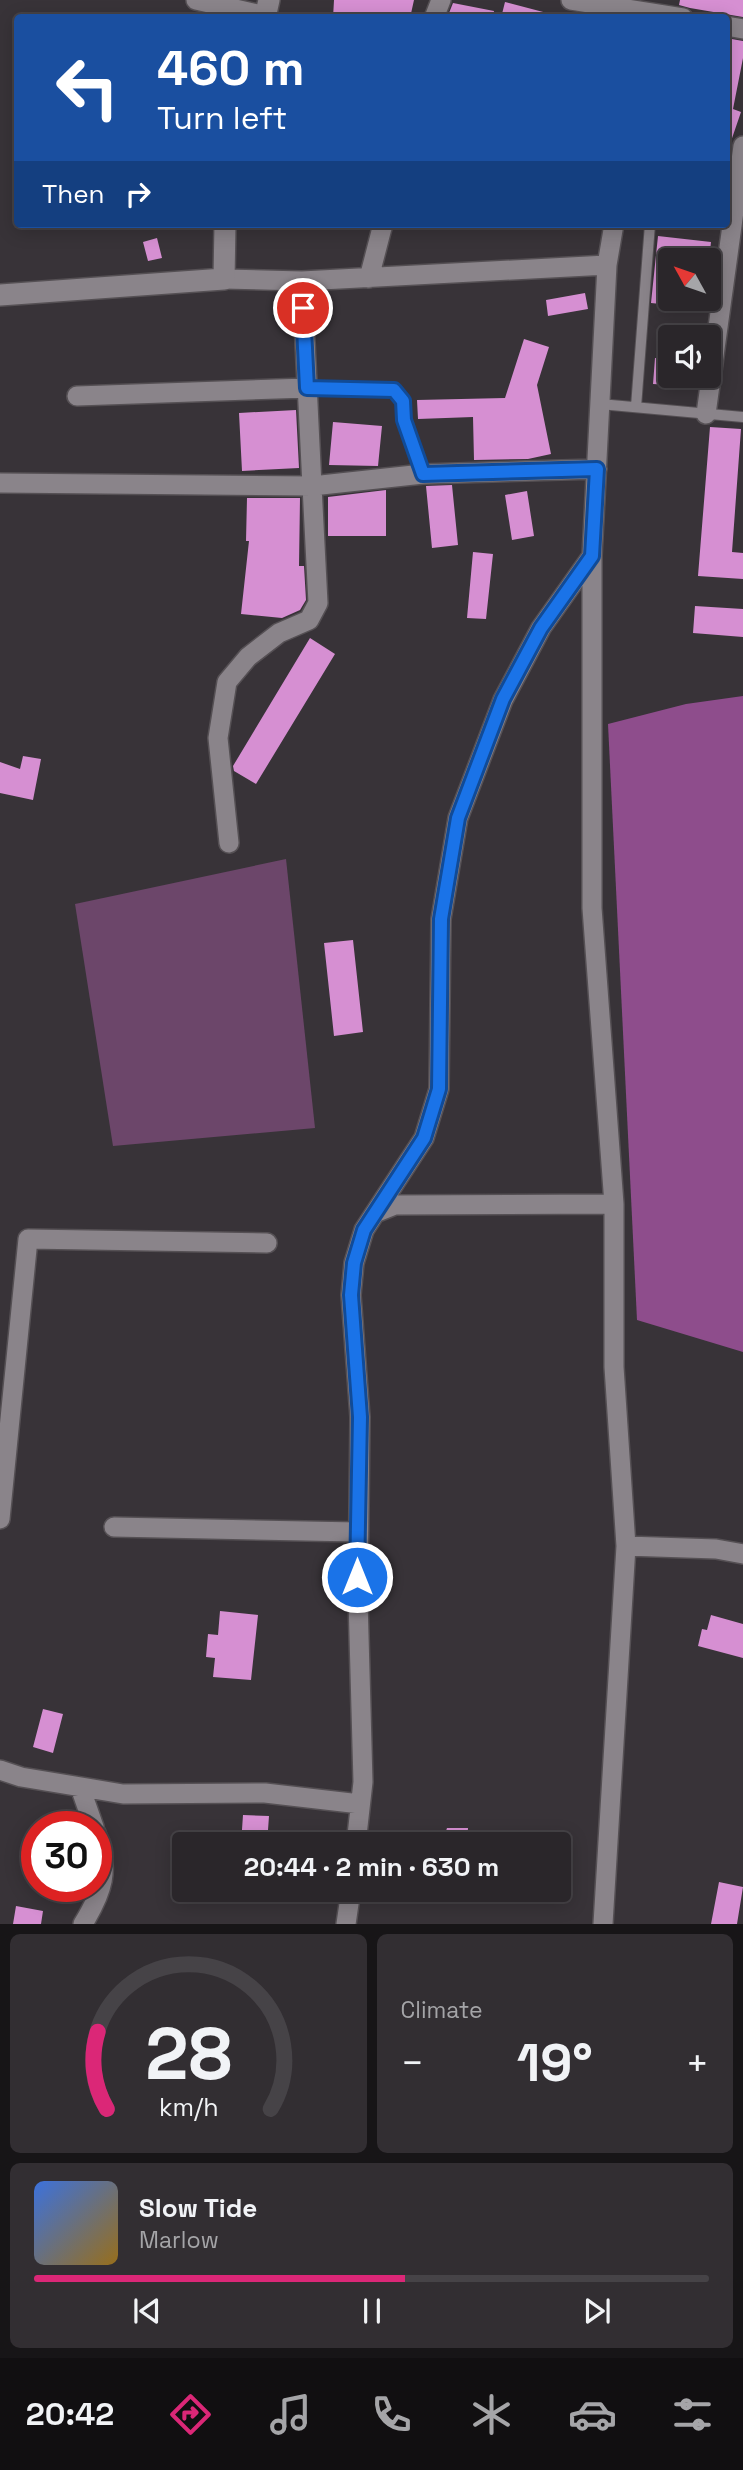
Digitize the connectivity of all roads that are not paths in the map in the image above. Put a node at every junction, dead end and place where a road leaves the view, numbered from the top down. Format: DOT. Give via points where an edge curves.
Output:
graph roads {
  1 [pos="196,0"];
  2 [pos="571,0"];
  3 [pos="645,9"];
  4 [pos="267,11"];
  5 [pos="666,14"];
  6 [pos="738,157"];
  7 [pos="730,210"];
  8 [pos="225,228"];
  9 [pos="382,228"];
  10 [pos="613,228"];
  11 [pos="650,228"];
  12 [pos="728,228"];
  13 [pos="607,265"];
  14 [pos="369,278"];
  15 [pos="224,279"];
  16 [pos="302,281"];
  17 [pos="0,295"];
  18 [pos="307,388"];
  19 [pos="77,396"];
  20 [pos="600,404"];
  21 [pos="636,407"];
  22 [pos="706,414"];
  23 [pos="743,417"];
  24 [pos="597,469"];
  25 [pos="423,474"];
  26 [pos="0,483"];
  27 [pos="312,486"];
  28 [pos="592,556"];
  29 [pos="229,843"];
  30 [pos="614,1204"];
  31 [pos="375,1213"];
  32 [pos="267,1243"];
  33 [pos="0,1519"];
  34 [pos="114,1527"];
  35 [pos="357,1532"];
  36 [pos="626,1546"];
  37 [pos="743,1554"];
  38 [pos="0,1770"];
  39 [pos="80,1787"];
  40 [pos="360,1804"];
  41 [pos="88,1811"];
  42 [pos="357,1832"];
  43 [pos="96,1902"];
  44 [pos="349,1902"];
  45 [pos="83,1924"];
  46 [pos="345,1924"];
  47 [pos="603,1924"];
  1 -- 4 [label="street"];
  2 -- 3 [label="street"];
  3 -- 5 [label="street"];
  6 -- 7 [label="street"];
  8 -- 15 [label="street"];
  9 -- 14 [label="street"];
  10 -- 13 [label="street"];
  11 -- 21 [label="lane"];
  12 -- 22 [label="street"];
  13 -- 14 [label="street"];
  13 -- 20 [label="street"];
  14 -- 16 [label="street"];
  15 -- 16 [label="street"];
  15 -- 17 [label="street"];
  16 -- 18 [label="street"];
  18 -- 19 [label="street"];
  18 -- 25 [label="lane" via="394,390 403,401 404,420"];
  18 -- 27 [label="street"];
  20 -- 21 [label="lane"];
  20 -- 24 [label="street"];
  21 -- 22 [label="lane"];
  22 -- 23 [label="lane"];
  24 -- 25 [label="street"];
  24 -- 28 [label="street"];
  25 -- 27 [label="street"];
  26 -- 27 [label="street"];
  27 -- 29 [label="street" via="318,603 309,620 279,633 248,657 227,682 218,738"];
  28 -- 30 [label="street" via="592,908"];
  28 -- 31 [label="street" via="541,628 503,699 458,818 441,919 439,1089 424,1138"];
  30 -- 31 [label="street" via="395,1205"];
  30 -- 36 [label="street" via="614,1367"];
  31 -- 35 [label="street" via="364,1230 354,1263 351,1295 360,1417"];
  32 -- 33 [label="street" via="28,1239"];
  34 -- 35 [label="street"];
  35 -- 40 [label="street"];
  36 -- 37 [label="street"];
  36 -- 47 [label="street"];
  38 -- 39 [label="street"];
  39 -- 40 [label="street" via="123,1794 265,1793"];
  39 -- 41 [label="street"];
  40 -- 42 [label="street"];
  43 -- 45 [label="street"];
  44 -- 46 [label="street"];
}
